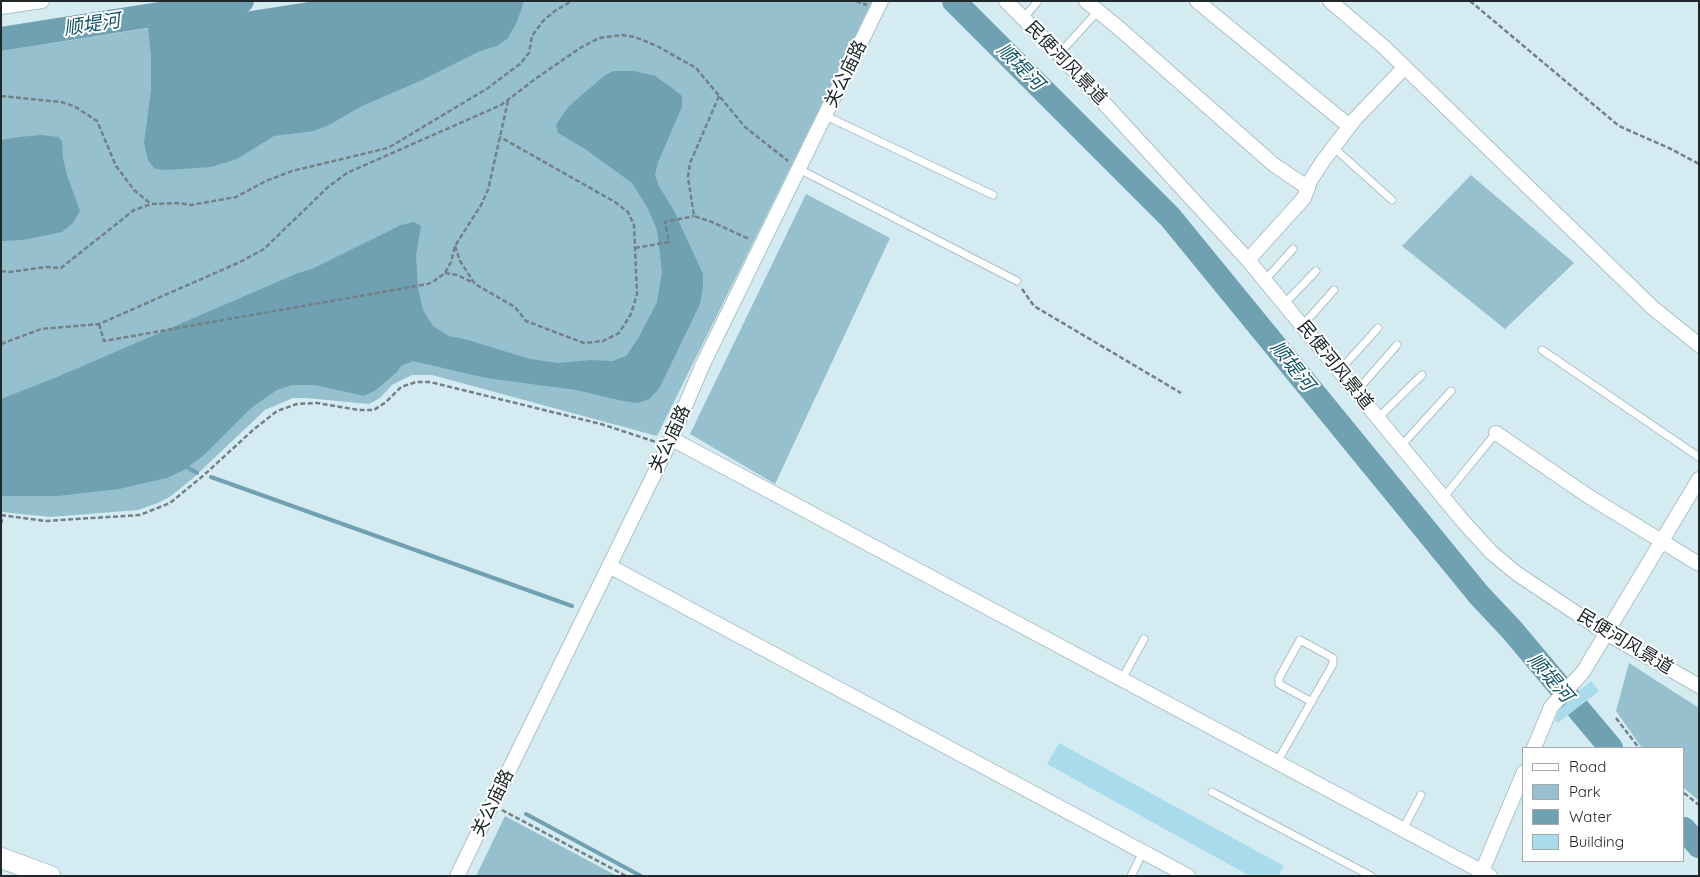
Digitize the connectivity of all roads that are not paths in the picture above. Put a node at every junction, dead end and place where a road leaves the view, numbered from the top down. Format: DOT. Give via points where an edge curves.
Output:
graph roads {
  1 [pos="42,1"];
  2 [pos="881,1"];
  3 [pos="1006,1"];
  4 [pos="1038,1"];
  5 [pos="1086,1"];
  6 [pos="1197,1"];
  7 [pos="1330,1"];
  8 [pos="1,7"];
  9 [pos="1098,11"];
  10 [pos="1023,18"];
  11 [pos="1059,54"];
  12 [pos="1405,67"];
  13 [pos="826,116"];
  14 [pos="1349,126"];
  15 [pos="1333,147"];
  16 [pos="799,169"];
  17 [pos="1308,188"];
  18 [pos="994,194"];
  19 [pos="1392,200"];
  20 [pos="1293,249"];
  21 [pos="1248,260"];
  22 [pos="1316,271"];
  23 [pos="1265,280"];
  24 [pos="1017,281"];
  25 [pos="1334,290"];
  26 [pos="1284,304"];
  27 [pos="1302,326"];
  28 [pos="1378,328"];
  29 [pos="1699,345"];
  30 [pos="1397,346"];
  31 [pos="1542,350"];
  32 [pos="1339,371"];
  33 [pos="1422,375"];
  34 [pos="1451,391"];
  35 [pos="1356,392"];
  36 [pos="1378,418"];
  37 [pos="1496,433"];
  38 [pos="670,442"];
  39 [pos="1401,446"];
  40 [pos="1699,457"];
  41 [pos="1699,479"];
  42 [pos="1443,498"];
  43 [pos="1661,541"];
  44 [pos="1699,564"];
  45 [pos="609,566"];
  46 [pos="1606,633"];
  47 [pos="1144,640"];
  48 [pos="1122,679"];
  49 [pos="1699,686"];
  50 [pos="1312,702"];
  51 [pos="1534,747"];
  52 [pos="1277,762"];
  53 [pos="1522,777"];
  54 [pos="1212,792"];
  55 [pos="1421,795"];
  56 [pos="1403,829"];
  57 [pos="1143,852"];
  58 [pos="1,858"];
  59 [pos="1484,874"];
  60 [pos="50,876"];
  61 [pos="457,876"];
  62 [pos="1131,876"];
  63 [pos="1188,876"];
  64 [pos="1371,876"];
  1 -- 8 [label="street"];
  2 -- 13 [label="street, 关公庙路"];
  3 -- 10 [label="street, 民便河风景道"];
  4 -- 10 [label="lane"];
  5 -- 9 [label="street"];
  6 -- 14 [label="street"];
  7 -- 12 [label="street"];
  9 -- 11 [label="lane"];
  9 -- 17 [label="street" via="1273,164"];
  10 -- 11 [label="street, 民便河风景道"];
  11 -- 21 [label="street, 民便河风景道"];
  12 -- 14 [label="street"];
  12 -- 29 [label="street" via="1654,308"];
  13 -- 16 [label="street, 关公庙路"];
  13 -- 18 [label="lane"];
  14 -- 15 [label="street"];
  15 -- 17 [label="street"];
  15 -- 19 [label="lane"];
  16 -- 24 [label="lane"];
  16 -- 38 [label="street, 关公庙路" via="703,364"];
  17 -- 21 [label="street" via="1304,198"];
  20 -- 23 [label="lane"];
  21 -- 23 [label="street, 民便河风景道"];
  22 -- 26 [label="lane"];
  23 -- 26 [label="street, 民便河风景道"];
  25 -- 27 [label="lane"];
  26 -- 27 [label="street, 民便河风景道"];
  27 -- 32 [label="street, 民便河风景道"];
  28 -- 32 [label="lane"];
  30 -- 35 [label="lane"];
  31 -- 40 [label="lane"];
  32 -- 35 [label="street, 民便河风景道"];
  33 -- 36 [label="lane"];
  34 -- 39 [label="lane"];
  35 -- 36 [label="street, 民便河风景道"];
  36 -- 39 [label="street, 民便河风景道"];
  37 -- 42 [label="lane"];
  37 -- 43 [label="street"];
  38 -- 45 [label="street, 关公庙路"];
  38 -- 48 [label="street"];
  39 -- 42 [label="street, 民便河风景道"];
  41 -- 43 [label="street"];
  42 -- 46 [label="street, 民便河风景道" via="1491,552 1516,573"];
  43 -- 44 [label="street"];
  43 -- 46 [label="street"];
  45 -- 57 [label="street"];
  45 -- 61 [label="street, 关公庙路"];
  46 -- 49 [label="street, 民便河风景道"];
  46 -- 51 [label="street" via="1583,672 1551,707"];
  47 -- 48 [label="lane"];
  48 -- 52 [label="street"];
  50 -- 50 [label="lane" via="1333,664 1333,658 1300,640 1279,678 1279,684"];
  50 -- 52 [label="lane"];
  52 -- 56 [label="street"];
  53 -- 59 [label="street"];
  54 -- 64 [label="lane"];
  55 -- 56 [label="lane"];
  56 -- 59 [label="street"];
  57 -- 62 [label="lane"];
  57 -- 63 [label="street"];
  58 -- 60 [label="street"];
}
